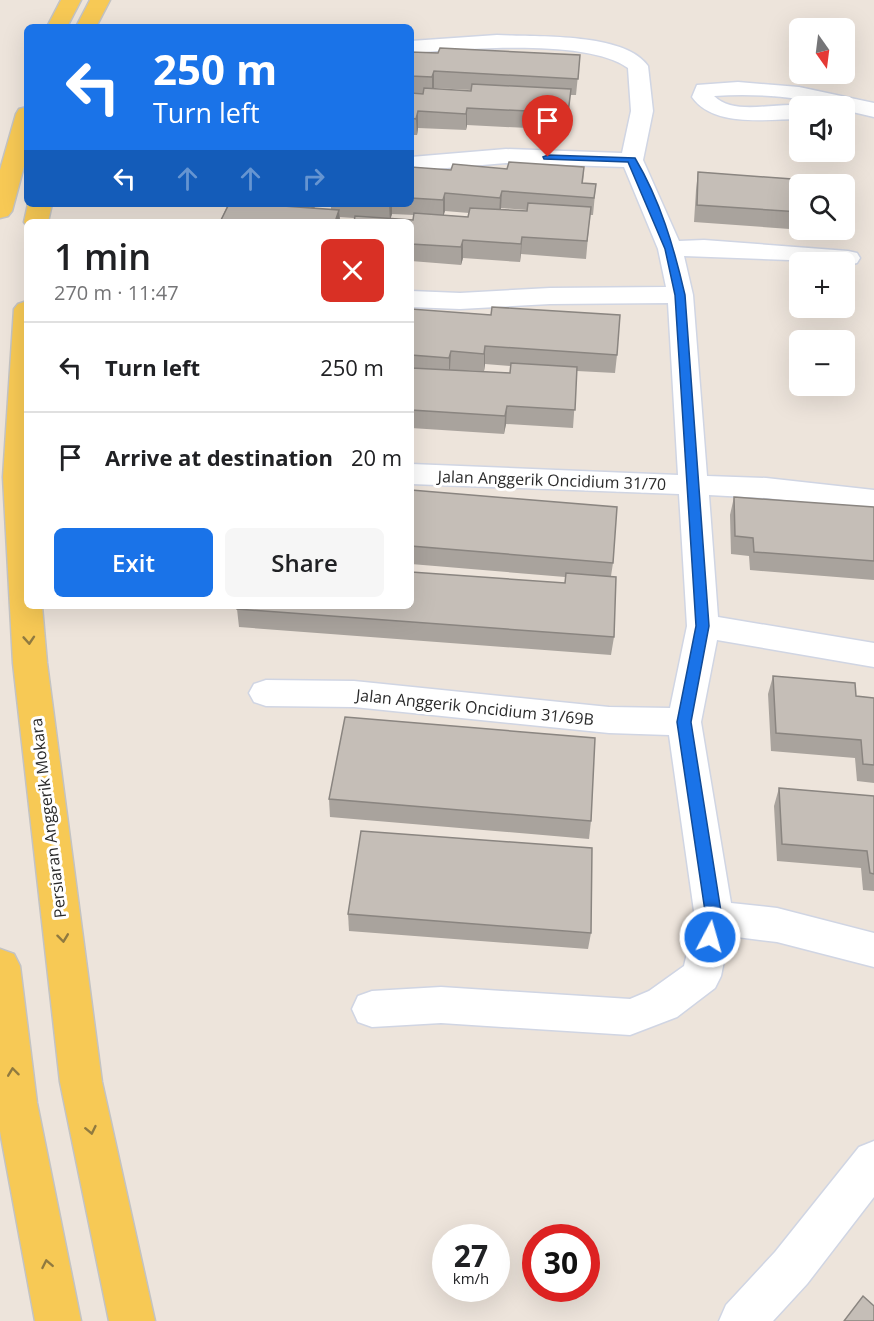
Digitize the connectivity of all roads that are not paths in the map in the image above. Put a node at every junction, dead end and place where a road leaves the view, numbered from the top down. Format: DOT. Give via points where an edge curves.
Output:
graph roads {
  1 [pos="71,0"];
  2 [pos="100,0"];
  3 [pos="59,24"];
  4 [pos="88,24"];
  5 [pos="414,47"];
  6 [pos="810,96"];
  7 [pos="789,112"];
  8 [pos="24,125"];
  9 [pos="632,160"];
  10 [pos="414,164"];
  11 [pos="0,211"];
  12 [pos="670,249"];
  13 [pos="789,253"];
  14 [pos="680,295"];
  15 [pos="414,299"];
  16 [pos="24,365"];
  17 [pos="414,474"];
  18 [pos="694,484"];
  19 [pos="874,500"];
  20 [pos="24,570"];
  21 [pos="27,609"];
  22 [pos="703,626"];
  23 [pos="874,655"];
  24 [pos="266,693"];
  25 [pos="684,722"];
  26 [pos="714,918"];
  27 [pos="874,950"];
  28 [pos="0,966"];
  29 [pos="372,1009"];
  30 [pos="874,1162"];
  31 [pos="58,1321"];
  32 [pos="132,1321"];
  33 [pos="742,1321"];
  1 -- 3 [label="main road"];
  2 -- 4 [label="main road"];
  5 -- 9 [label="street" via="497,41 601,48 623,55 638,66 642,111"];
  6 -- 7 [label="street" via="738,88 705,90 703,97 713,107 740,112"];
  8 -- 11 [label="main road"];
  9 -- 10 [label="street" via="506,156"];
  9 -- 12 [label="street"];
  12 -- 13 [label="street" via="704,247"];
  12 -- 14 [label="street"];
  14 -- 15 [label="street"];
  14 -- 18 [label="street"];
  16 -- 20 [label="main road, Persiaran Anggerik Mokara, one-way" via="18,477"];
  17 -- 18 [label="street, Jalan Anggerik Oncidium 31/70"];
  18 -- 19 [label="street, Jalan Anggerik Oncidium 31/70"];
  18 -- 22 [label="street"];
  21 -- 32 [label="main road, Persiaran Anggerik Mokara, one-way" via="81,1082"];
  22 -- 23 [label="street"];
  22 -- 25 [label="street"];
  24 -- 25 [label="street, Jalan Anggerik Oncidium 31/69B" via="354,694 609,720"];
  25 -- 26 [label="street"];
  26 -- 27 [label="street" via="777,925"];
  26 -- 29 [label="street" via="700,976 663,1004 630,1017 441,1005"];
  31 -- 28 [label="main road, one-way" via="16,1103"];
  30 -- 33 [label="street" via="791,1268"];
}
